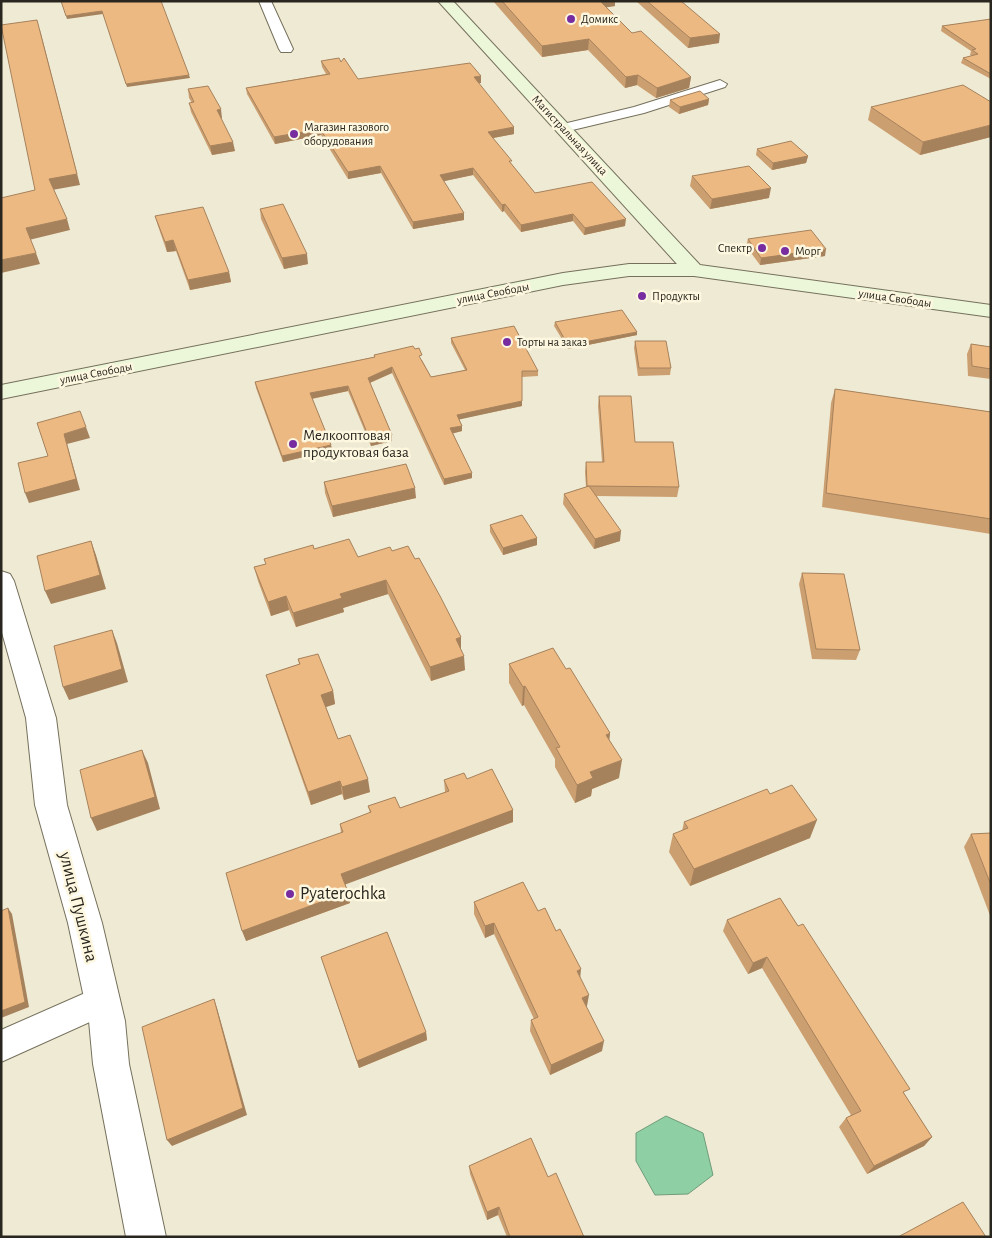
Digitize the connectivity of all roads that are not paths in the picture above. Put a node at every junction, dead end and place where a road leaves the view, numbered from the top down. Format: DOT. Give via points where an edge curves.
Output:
graph roads {
  1 [pos="265,1"];
  2 [pos="445,1"];
  3 [pos="286,49"];
  4 [pos="720,84"];
  5 [pos="564,128"];
  6 [pos="694,270"];
  7 [pos="991,311"];
  8 [pos="1,392"];
  9 [pos="1,581"];
  10 [pos="101,1001"];
  11 [pos="1,1046"];
  12 [pos="146,1237"];
  1 -- 3 [label="street"];
  2 -- 5 [label="main road, Магистральная улица"];
  4 -- 5 [label="street" via="639,110"];
  5 -- 6 [label="main road, Магистральная улица"];
  6 -- 7 [label="main road, улица Свободы"];
  6 -- 8 [label="main road, улица Свободы" via="629,270 583,275"];
  9 -- 10 [label="street, улица Пушкина" via="41,718 51,805 84,923"];
  10 -- 11 [label="street"];
  10 -- 12 [label="street, улица Пушкина"];
}
